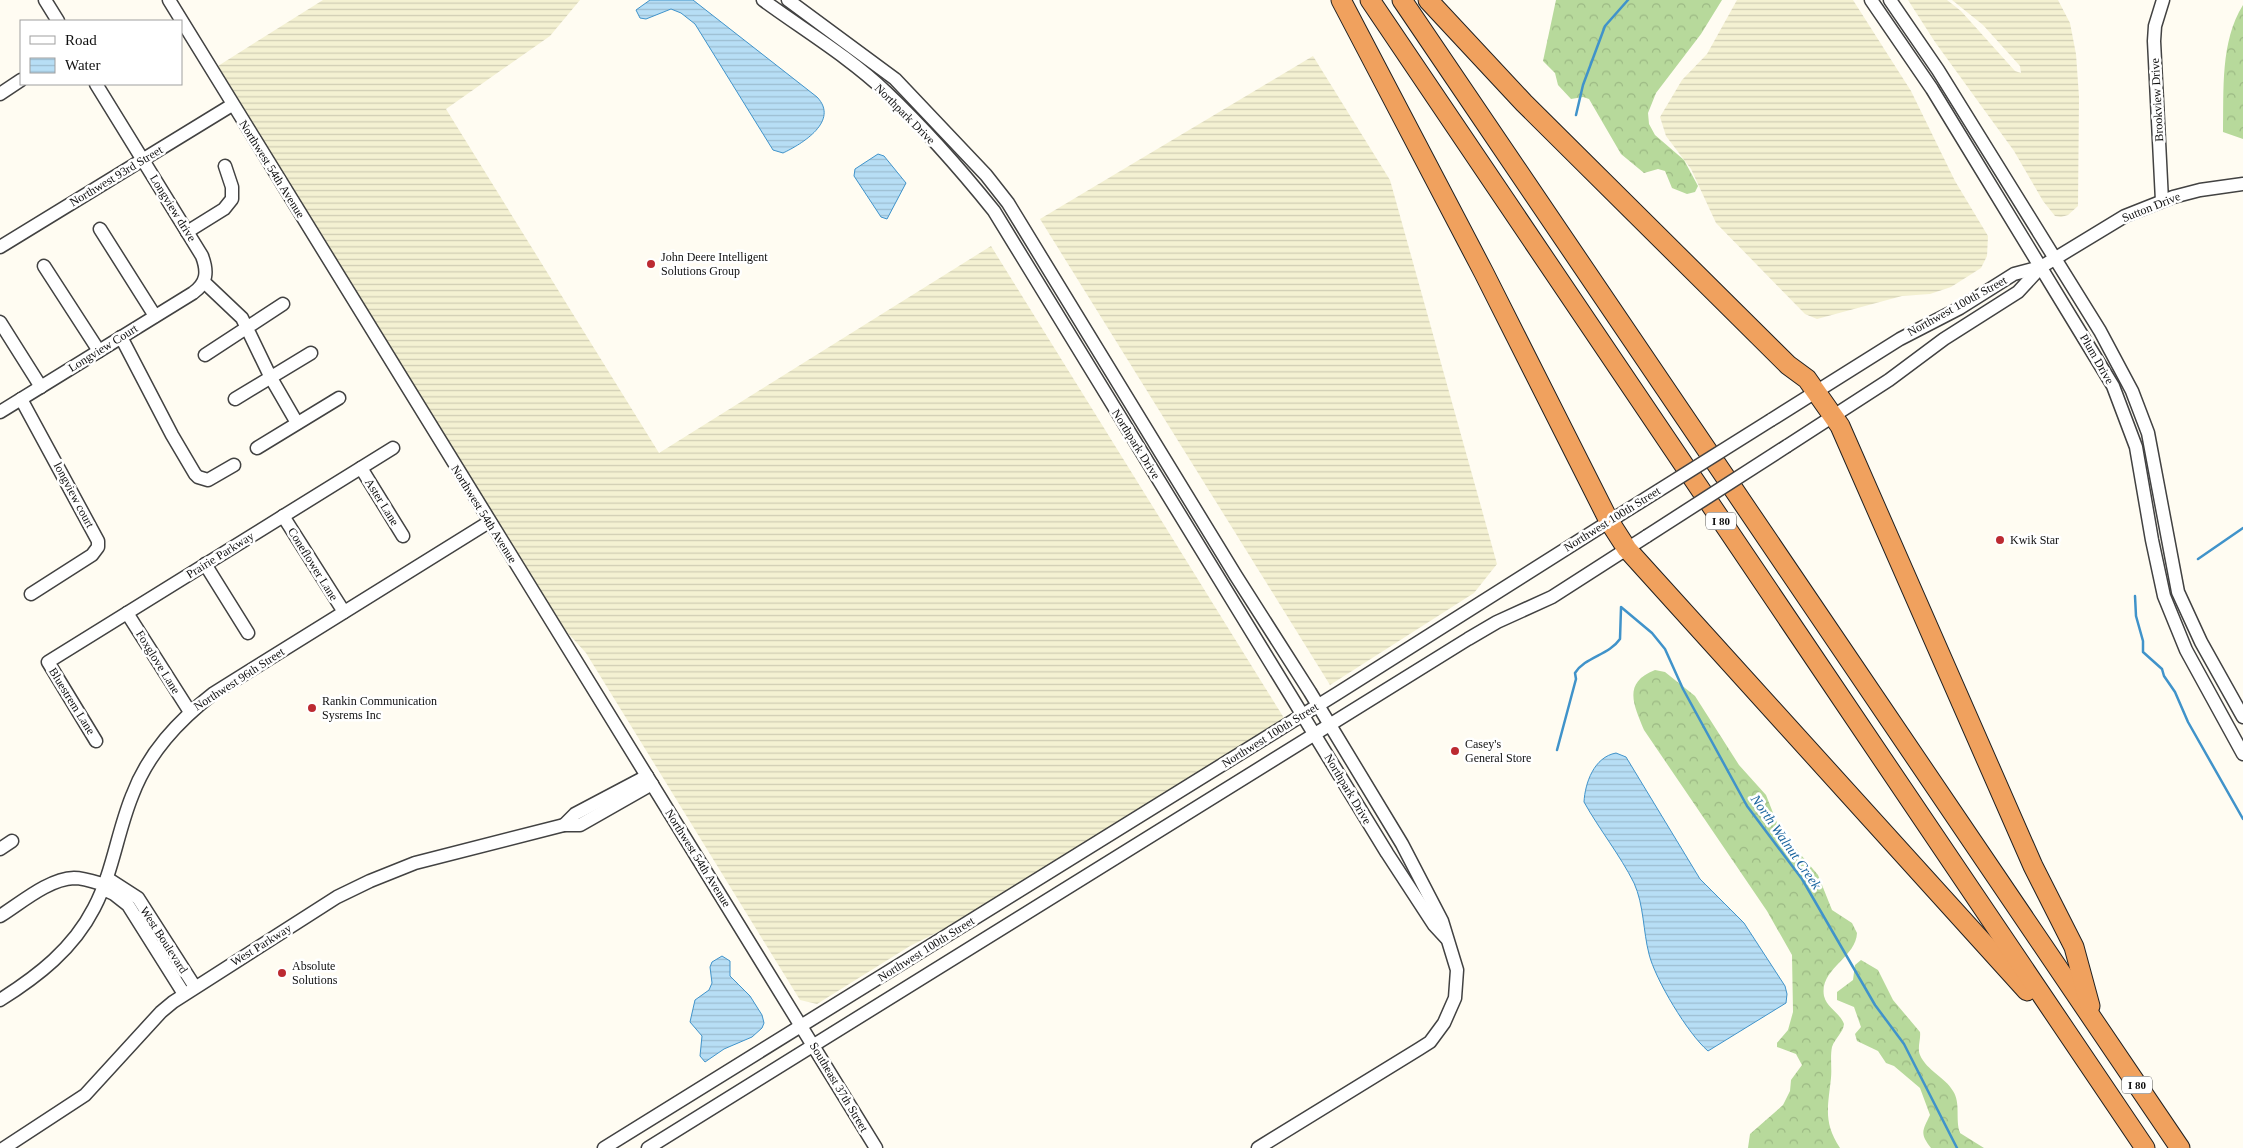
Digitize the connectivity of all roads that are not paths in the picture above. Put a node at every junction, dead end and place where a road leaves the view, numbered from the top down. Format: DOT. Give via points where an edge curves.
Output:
graph roads {
  1 [pos="45,0"];
  2 [pos="169,0"];
  3 [pos="763,0"];
  4 [pos="788,0"];
  5 [pos="1340,0"];
  6 [pos="1370,0"];
  7 [pos="1402,0"];
  8 [pos="1428,0"];
  9 [pos="1871,0"];
  10 [pos="1890,0"];
  11 [pos="2163,0"];
  12 [pos="57,20"];
  13 [pos="181,20"];
  14 [pos="182,22"];
  15 [pos="20,81"];
  16 [pos="97,85"];
  17 [pos="0,94"];
  18 [pos="232,105"];
  19 [pos="142,159"];
  20 [pos="225,166"];
  21 [pos="2243,184"];
  22 [pos="2162,201"];
  23 [pos="100,229"];
  24 [pos="187,232"];
  25 [pos="0,248"];
  26 [pos="2055,259"];
  27 [pos="44,266"];
  28 [pos="2041,267"];
  29 [pos="1054,278"];
  30 [pos="204,282"];
  31 [pos="1040,286"];
  32 [pos="283,304"];
  33 [pos="155,316"];
  34 [pos="0,322"];
  35 [pos="246,327"];
  36 [pos="121,337"];
  37 [pos="99,351"];
  38 [pos="311,353"];
  39 [pos="205,355"];
  40 [pos="271,378"];
  41 [pos="41,387"];
  42 [pos="1816,392"];
  43 [pos="339,398"];
  44 [pos="21,399"];
  45 [pos="235,399"];
  46 [pos="0,412"];
  47 [pos="1833,416"];
  48 [pos="298,424"];
  49 [pos="258,448"];
  50 [pos="393,448"];
  51 [pos="234,465"];
  52 [pos="360,468"];
  53 [pos="1193,506"];
  54 [pos="1179,514"];
  55 [pos="283,516"];
  56 [pos="1609,521"];
  57 [pos="489,522"];
  58 [pos="402,536"];
  59 [pos="1627,550"];
  60 [pos="206,564"];
  61 [pos="31,594"];
  62 [pos="344,612"];
  63 [pos="127,613"];
  64 [pos="248,633"];
  65 [pos="48,662"];
  66 [pos="1318,705"];
  67 [pos="190,712"];
  68 [pos="1303,714"];
  69 [pos="2243,717"];
  70 [pos="1329,725"];
  71 [pos="1315,734"];
  72 [pos="96,741"];
  73 [pos="2243,754"];
  74 [pos="650,780"];
  75 [pos="12,841"];
  76 [pos="0,849"];
  77 [pos="105,884"];
  78 [pos="0,916"];
  79 [pos="1448,941"];
  80 [pos="195,987"];
  81 [pos="184,994"];
  82 [pos="0,1000"];
  83 [pos="2094,1022"];
  84 [pos="802,1026"];
  85 [pos="2074,1042"];
  86 [pos="814,1045"];
  87 [pos="4,1148"];
  88 [pos="604,1148"];
  89 [pos="648,1148"];
  90 [pos="876,1148"];
  91 [pos="1258,1148"];
  92 [pos="2146,1148"];
  93 [pos="2180,1148"];
  1 -- 12 [label="street"];
  2 -- 13 [label="street, Northwest 54th Avenue"];
  3 -- 31 [label="street, Northpark Drive" via="886,92 994,211"];
  4 -- 29 [label="street, Northpark Drive" via="874,62 915,98 1008,203"];
  5 -- 56 [label="highway" via="1484,273"];
  6 -- 85 [label="highway, I 80"];
  7 -- 83 [label="highway, I 80"];
  8 -- 42 [label="highway" via="1524,103 1788,365 1807,379"];
  9 -- 28 [label="street, Plum Drive" via="1932,89"];
  10 -- 26 [label="street, Plum Drive" via="1943,78"];
  11 -- 22 [label="street, Brookview Drive" via="2154,41"];
  14 -- 18 [label="street, Northwest 54th Avenue"];
  15 -- 17 [label="street"];
  16 -- 19 [label="street, Longview drive"];
  18 -- 19 [label="street, Northwest 93rd Street"];
  18 -- 57 [label="street, Northwest 54th Avenue"];
  19 -- 24 [label="street, Longview drive"];
  19 -- 25 [label="street, Northwest 93rd Street"];
  20 -- 24 [label="street" via="232,199 224,209"];
  21 -- 22 [label="street, Sutton Drive" via="2200,190"];
  22 -- 26 [label="street, Sutton Drive" via="2124,216"];
  23 -- 33 [label="street"];
  24 -- 30 [label="street, Longview drive" via="207,268"];
  26 -- 28 [label="street, Sutton Drive"];
  26 -- 69 [label="street, Plum Drive" via="2100,331 2132,391 2148,433 2178,592 2201,642"];
  27 -- 37 [label="street, longview court"];
  28 -- 42 [label="street, Northwest 100th Street" via="2014,274 1960,308 1900,338"];
  28 -- 47 [label="street, Northwest 100th Street" via="2018,292"];
  28 -- 73 [label="street, Plum Drive" via="2102,366 2120,402 2136,447 2164,596 2186,650"];
  29 -- 31 [label="street"];
  29 -- 53 [label="street, Northpark Drive"];
  30 -- 33 [label="street, Longview Court" via="193,293"];
  30 -- 35 [label="street" via="234,308"];
  31 -- 54 [label="street, Northpark Drive"];
  32 -- 35 [label="street"];
  33 -- 36 [label="street, Longview Court"];
  34 -- 41 [label="street"];
  35 -- 39 [label="street"];
  35 -- 40 [label="street"];
  36 -- 37 [label="street, Longview Court"];
  36 -- 51 [label="street, longview court" via="194,474 208,480"];
  37 -- 41 [label="street, Longview Court"];
  38 -- 40 [label="street"];
  40 -- 45 [label="street"];
  40 -- 48 [label="street"];
  41 -- 44 [label="street, Longview Court"];
  42 -- 47 [label="highway"];
  42 -- 56 [label="street, Northwest 100th Street, bridge"];
  43 -- 48 [label="street"];
  44 -- 46 [label="street, Longview Court"];
  44 -- 61 [label="street, longview court" via="98,541 92,555"];
  47 -- 59 [label="street, Northwest 100th Street, bridge"];
  47 -- 83 [label="highway" via="1842,430 2032,866 2074,947"];
  48 -- 49 [label="street"];
  50 -- 52 [label="street, Prairie Parkway"];
  52 -- 55 [label="street, Prairie Parkway"];
  52 -- 58 [label="street, Aster Lane"];
  53 -- 54 [label="street"];
  53 -- 66 [label="street, Northpark Drive"];
  54 -- 68 [label="street, Northpark Drive"];
  55 -- 60 [label="street, Prairie Parkway"];
  55 -- 62 [label="street, Coneflower Lane"];
  56 -- 59 [label="highway"];
  56 -- 66 [label="street, Northwest 100th Street"];
  57 -- 62 [label="street, Northwest 96th Street"];
  57 -- 74 [label="street, Northwest 54th Avenue"];
  59 -- 70 [label="street, Northwest 100th Street" via="1552,597 1480,632"];
  59 -- 85 [label="highway"];
  60 -- 63 [label="street, Prairie Parkway"];
  60 -- 64 [label="street"];
  62 -- 67 [label="street, Northwest 96th Street" via="214,693"];
  63 -- 65 [label="street, Prairie Parkway"];
  63 -- 67 [label="street, Foxglove Lane"];
  65 -- 72 [label="street, Bluestrem Lane"];
  66 -- 68 [label="street, Northwest 100th Street"];
  66 -- 70 [label="street, Northpark Drive"];
  67 -- 77 [label="street, Northwest 96th Street" via="150,758 132,796"];
  68 -- 71 [label="street, Northpark Drive"];
  68 -- 84 [label="street, Northwest 100th Street"];
  70 -- 71 [label="street, Northwest 100th Street"];
  70 -- 79 [label="street, Northpark Drive" via="1402,844 1442,921"];
  71 -- 79 [label="street, Northpark Drive" via="1387,853"];
  71 -- 86 [label="street, Northwest 100th Street"];
  74 -- 80 [label="street, West Parkway" via="580,825 564,825 415,863 370,881 338,897"];
  74 -- 84 [label="street, Northwest 54th Avenue"];
  75 -- 76 [label="street"];
  77 -- 78 [label="street" via="64,879"];
  77 -- 80 [label="street, West Boulevard" via="138,898"];
  77 -- 81 [label="street, West Boulevard" via="128,905"];
  77 -- 82 [label="street, Northwest 96th Street" via="86,922 68,946 36,976"];
  79 -- 91 [label="street, Northpark Drive" via="1457,970 1455,998 1444,1024 1430,1042"];
  80 -- 81 [label="street, West Parkway"];
  81 -- 87 [label="street, West Parkway" via="161,1012 85,1095"];
  83 -- 93 [label="highway, I 80"];
  84 -- 86 [label="street, Southeast 37th Street"];
  84 -- 88 [label="street, Northwest 100th Street"];
  85 -- 92 [label="highway, I 80"];
  86 -- 89 [label="street, Northwest 100th Street"];
  86 -- 90 [label="street, Southeast 37th Street"];
}
